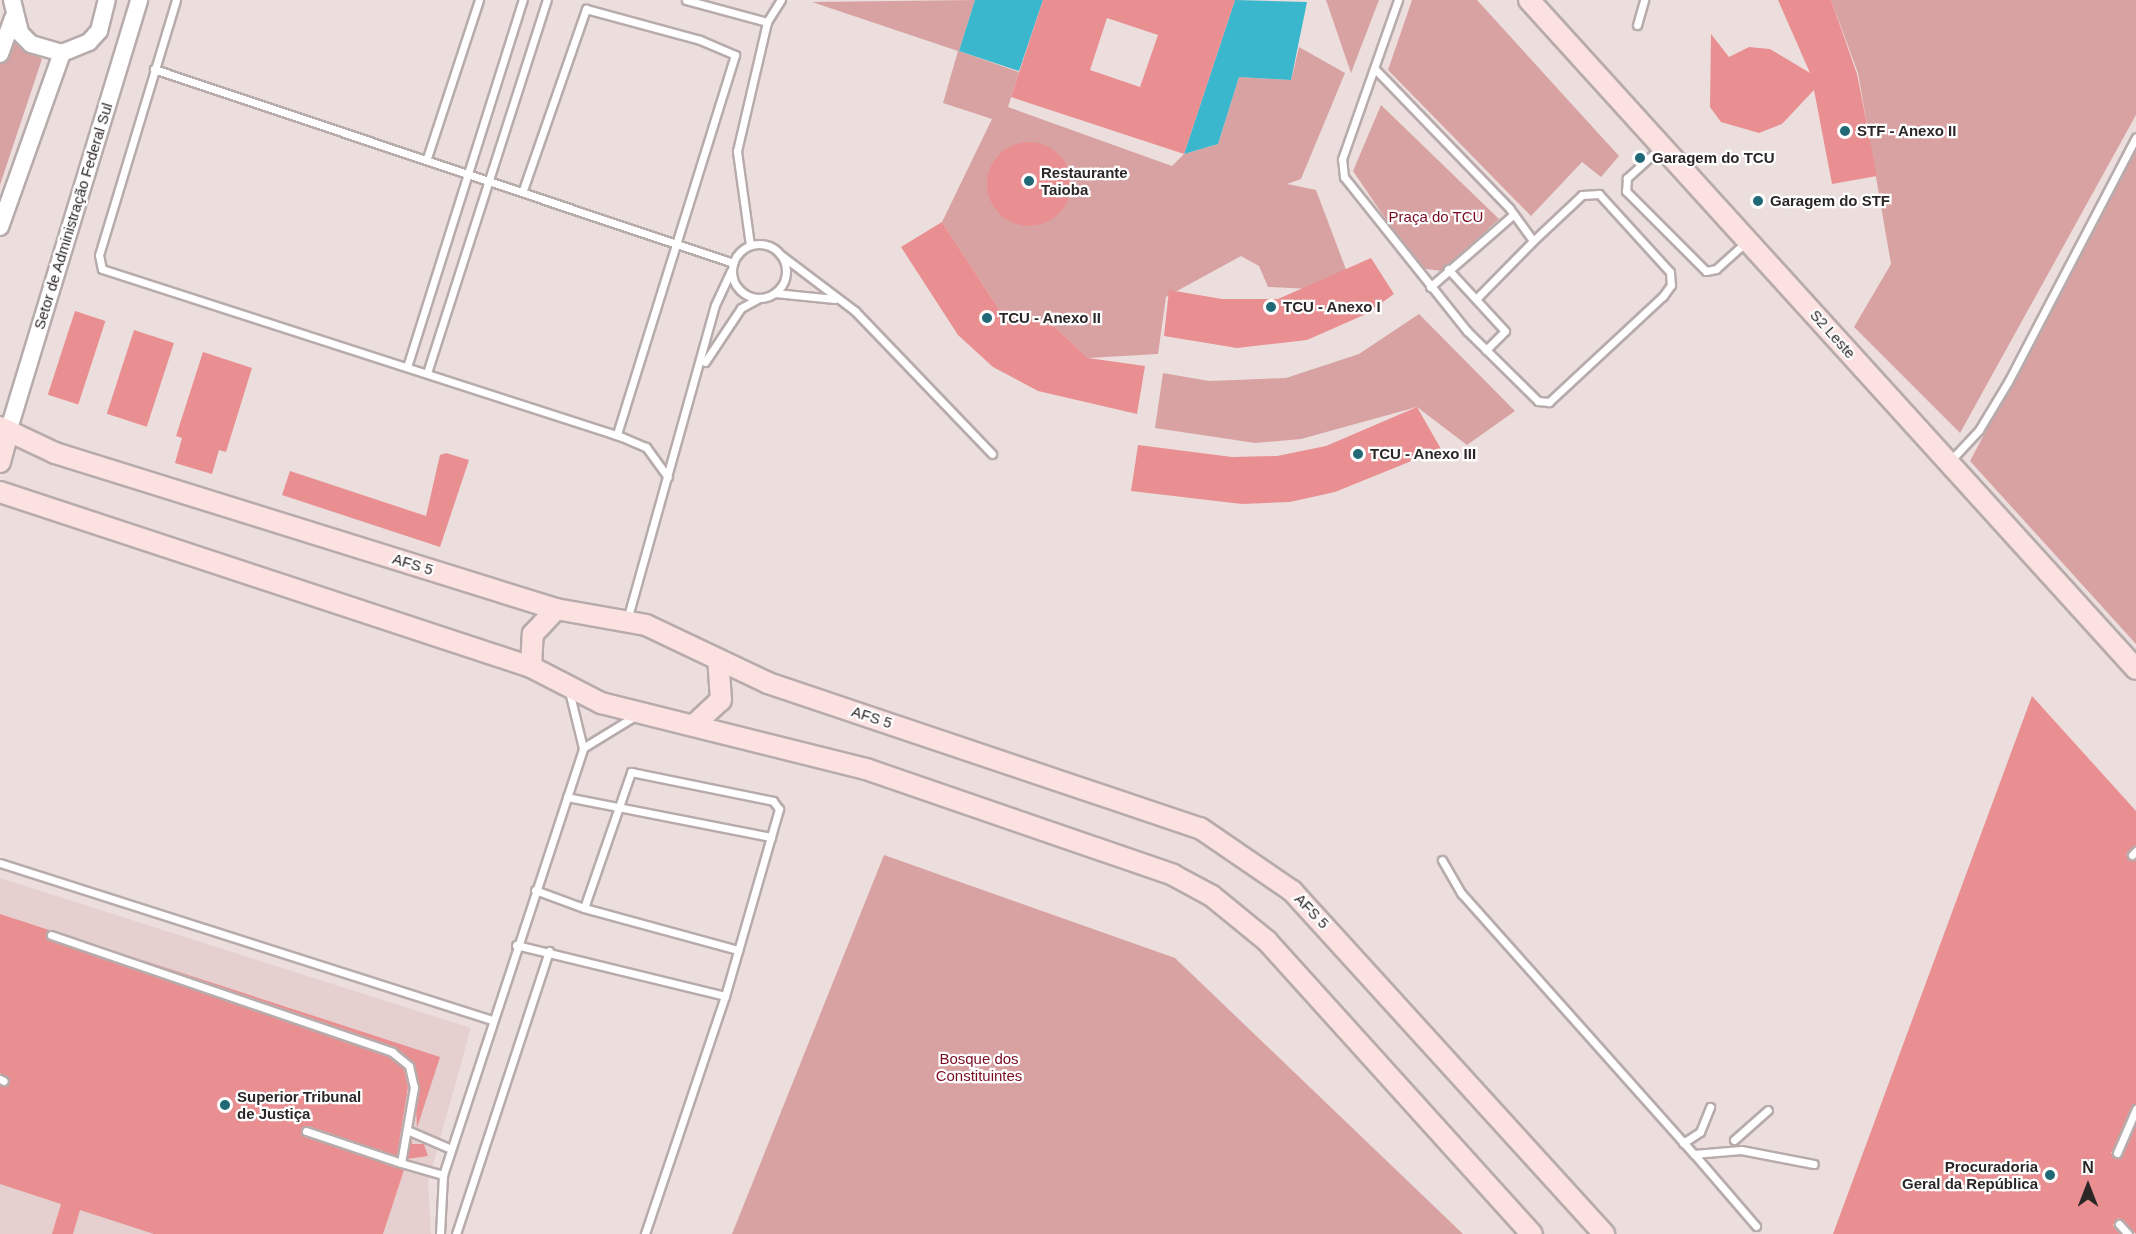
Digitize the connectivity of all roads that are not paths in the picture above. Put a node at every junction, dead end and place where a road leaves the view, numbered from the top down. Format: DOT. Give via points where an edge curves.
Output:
graph roads {
  1 [pos="107,0"];
  2 [pos="139,0"];
  3 [pos="176,0"];
  4 [pos="479,0"];
  5 [pos="523,0"];
  6 [pos="547,0"];
  7 [pos="686,0"];
  8 [pos="782,0"];
  9 [pos="1398,0"];
  10 [pos="1529,0"];
  11 [pos="1644,0"];
  12 [pos="11,6"];
  13 [pos="767,22"];
  14 [pos="1637,25"];
  15 [pos="62,53"];
  16 [pos="0,54"];
  17 [pos="154,69"];
  18 [pos="1376,69"];
  19 [pos="2136,137"];
  20 [pos="1662,146"];
  21 [pos="427,158"];
  22 [pos="468,172"];
  23 [pos="489,178"];
  24 [pos="524,190"];
  25 [pos="1514,214"];
  26 [pos="0,227"];
  27 [pos="1748,240"];
  28 [pos="680,241"];
  29 [pos="1533,241"];
  30 [pos="750,245"];
  31 [pos="781,255"];
  32 [pos="733,263"];
  33 [pos="1448,269"];
  34 [pos="731,271"];
  35 [pos="1430,287"];
  36 [pos="775,293"];
  37 [pos="759,298"];
  38 [pos="1476,299"];
  39 [pos="855,311"];
  40 [pos="1486,350"];
  41 [pos="702,366"];
  42 [pos="406,367"];
  43 [pos="427,373"];
  44 [pos="4,430"];
  45 [pos="617,435"];
  46 [pos="992,454"];
  47 [pos="0,462"];
  48 [pos="1949,462"];
  49 [pos="668,477"];
  50 [pos="0,492"];
  51 [pos="556,609"];
  52 [pos="627,620"];
  53 [pos="718,661"];
  54 [pos="531,667"];
  55 [pos="2136,669"];
  56 [pos="568,686"];
  57 [pos="640,713"];
  58 [pos="695,724"];
  59 [pos="584,748"];
  60 [pos="567,797"];
  61 [pos="618,809"];
  62 [pos="771,837"];
  63 [pos="1442,860"];
  64 [pos="0,863"];
  65 [pos="535,890"];
  66 [pos="584,908"];
  67 [pos="51,935"];
  68 [pos="516,945"];
  69 [pos="738,950"];
  70 [pos="549,951"];
  71 [pos="725,996"];
  72 [pos="492,1020"];
  73 [pos="1710,1107"];
  74 [pos="2136,1109"];
  75 [pos="1768,1110"];
  76 [pos="407,1130"];
  77 [pos="306,1131"];
  78 [pos="1734,1140"];
  79 [pos="1683,1143"];
  80 [pos="451,1149"];
  81 [pos="2117,1153"];
  82 [pos="1694,1154"];
  83 [pos="401,1163"];
  84 [pos="1814,1164"];
  85 [pos="443,1175"];
  86 [pos="2119,1224"];
  87 [pos="1756,1226"];
  88 [pos="440,1234"];
  89 [pos="456,1234"];
  90 [pos="645,1234"];
  91 [pos="1532,1234"];
  92 [pos="1604,1234"];
  93 [pos="2128,1234"];
  1 -- 15 [label="street" via="99,31 90,42"];
  2 -- 44 [label="street, Setor de Administração Federal Sul"];
  3 -- 17 [label="lane"];
  4 -- 21 [label="lane"];
  5 -- 22 [label="lane"];
  6 -- 23 [label="lane"];
  7 -- 13 [label="lane"];
  8 -- 13 [label="lane"];
  9 -- 18 [label="lane"];
  10 -- 20 [label="main road, S2 Leste"];
  11 -- 14 [label="lane"];
  12 -- 15 [label="street" via="31,44"];
  12 -- 16 [label="street"];
  13 -- 30 [label="lane" via="737,151"];
  15 -- 26 [label="street"];
  17 -- 21 [label="lane"];
  17 -- 42 [label="lane" via="99,255 102,269"];
  18 -- 25 [label="lane"];
  18 -- 35 [label="lane" via="1342,159 1344,177"];
  19 -- 48 [label="lane" via="2008,382 1979,430"];
  20 -- 27 [label="main road, S2 Leste"];
  20 -- 27 [label="lane" via="1627,178 1626,191 1706,271 1716,269"];
  21 -- 22 [label="lane"];
  22 -- 23 [label="lane"];
  22 -- 42 [label="lane"];
  23 -- 24 [label="lane"];
  23 -- 43 [label="lane"];
  24 -- 28 [label="lane"];
  24 -- 28 [label="lane" via="586,9 700,39 732,51 736,60"];
  25 -- 29 [label="lane"];
  25 -- 33 [label="lane"];
  27 -- 48 [label="main road, S2 Leste"];
  28 -- 32 [label="lane"];
  28 -- 45 [label="lane"];
  29 -- 38 [label="lane"];
  29 -- 40 [label="lane" via="1582,195 1599,194 1670,272 1671,285 1549,402 1538,401"];
  30 -- 31 [label="lane" via="767,245"];
  30 -- 32 [label="lane"];
  31 -- 36 [label="lane" via="786,271"];
  31 -- 39 [label="lane"];
  32 -- 34 [label="lane"];
  33 -- 35 [label="lane"];
  33 -- 38 [label="lane"];
  34 -- 37 [label="lane" via="736,287"];
  34 -- 41 [label="lane" via="715,305"];
  35 -- 40 [label="lane"];
  36 -- 37 [label="lane"];
  36 -- 39 [label="lane" via="830,295"];
  37 -- 41 [label="lane" via="741,308"];
  38 -- 40 [label="lane" via="1505,331"];
  39 -- 46 [label="lane"];
  41 -- 49 [label="lane"];
  42 -- 43 [label="lane"];
  43 -- 45 [label="lane"];
  44 -- 47 [label="main road"];
  44 -- 51 [label="main road, AFS 5" via="55,453"];
  45 -- 49 [label="lane" via="646,447"];
  48 -- 55 [label="main road, S2 Leste"];
  49 -- 52 [label="lane"];
  50 -- 54 [label="main road"];
  51 -- 52 [label="main road, AFS 5"];
  51 -- 54 [label="main road" via="532,634"];
  52 -- 53 [label="main road, AFS 5" via="676,637"];
  53 -- 58 [label="main road" via="721,700"];
  53 -- 92 [label="main road, AFS 5" via="1148,807 1240,850 1292,891 1348,948"];
  54 -- 56 [label="main road"];
  56 -- 57 [label="main road"];
  56 -- 59 [label="lane"];
  57 -- 58 [label="main road"];
  57 -- 59 [label="lane"];
  58 -- 91 [label="main road" via="866,769 1173,875 1212,896 1308,981"];
  59 -- 60 [label="lane"];
  60 -- 61 [label="lane"];
  60 -- 65 [label="lane"];
  61 -- 62 [label="lane"];
  61 -- 62 [label="lane" via="627,777 637,771 773,801 779,810"];
  61 -- 66 [label="lane"];
  62 -- 69 [label="lane"];
  63 -- 79 [label="lane" via="1462,894"];
  64 -- 72 [label="lane"];
  65 -- 66 [label="lane"];
  65 -- 68 [label="lane"];
  66 -- 69 [label="lane"];
  67 -- 76 [label="lane" via="392,1052 409,1066 414,1087"];
  68 -- 70 [label="lane"];
  68 -- 72 [label="lane"];
  69 -- 71 [label="lane"];
  70 -- 71 [label="lane"];
  70 -- 89 [label="lane"];
  71 -- 90 [label="lane"];
  72 -- 80 [label="lane"];
  73 -- 79 [label="lane" via="1700,1132"];
  74 -- 81 [label="lane"];
  75 -- 78 [label="lane"];
  76 -- 80 [label="lane"];
  76 -- 83 [label="lane"];
  77 -- 83 [label="lane"];
  79 -- 82 [label="lane"];
  80 -- 85 [label="lane"];
  82 -- 84 [label="lane" via="1741,1150"];
  82 -- 87 [label="lane"];
  83 -- 85 [label="lane"];
  85 -- 88 [label="lane"];
  86 -- 93 [label="lane"];
}
